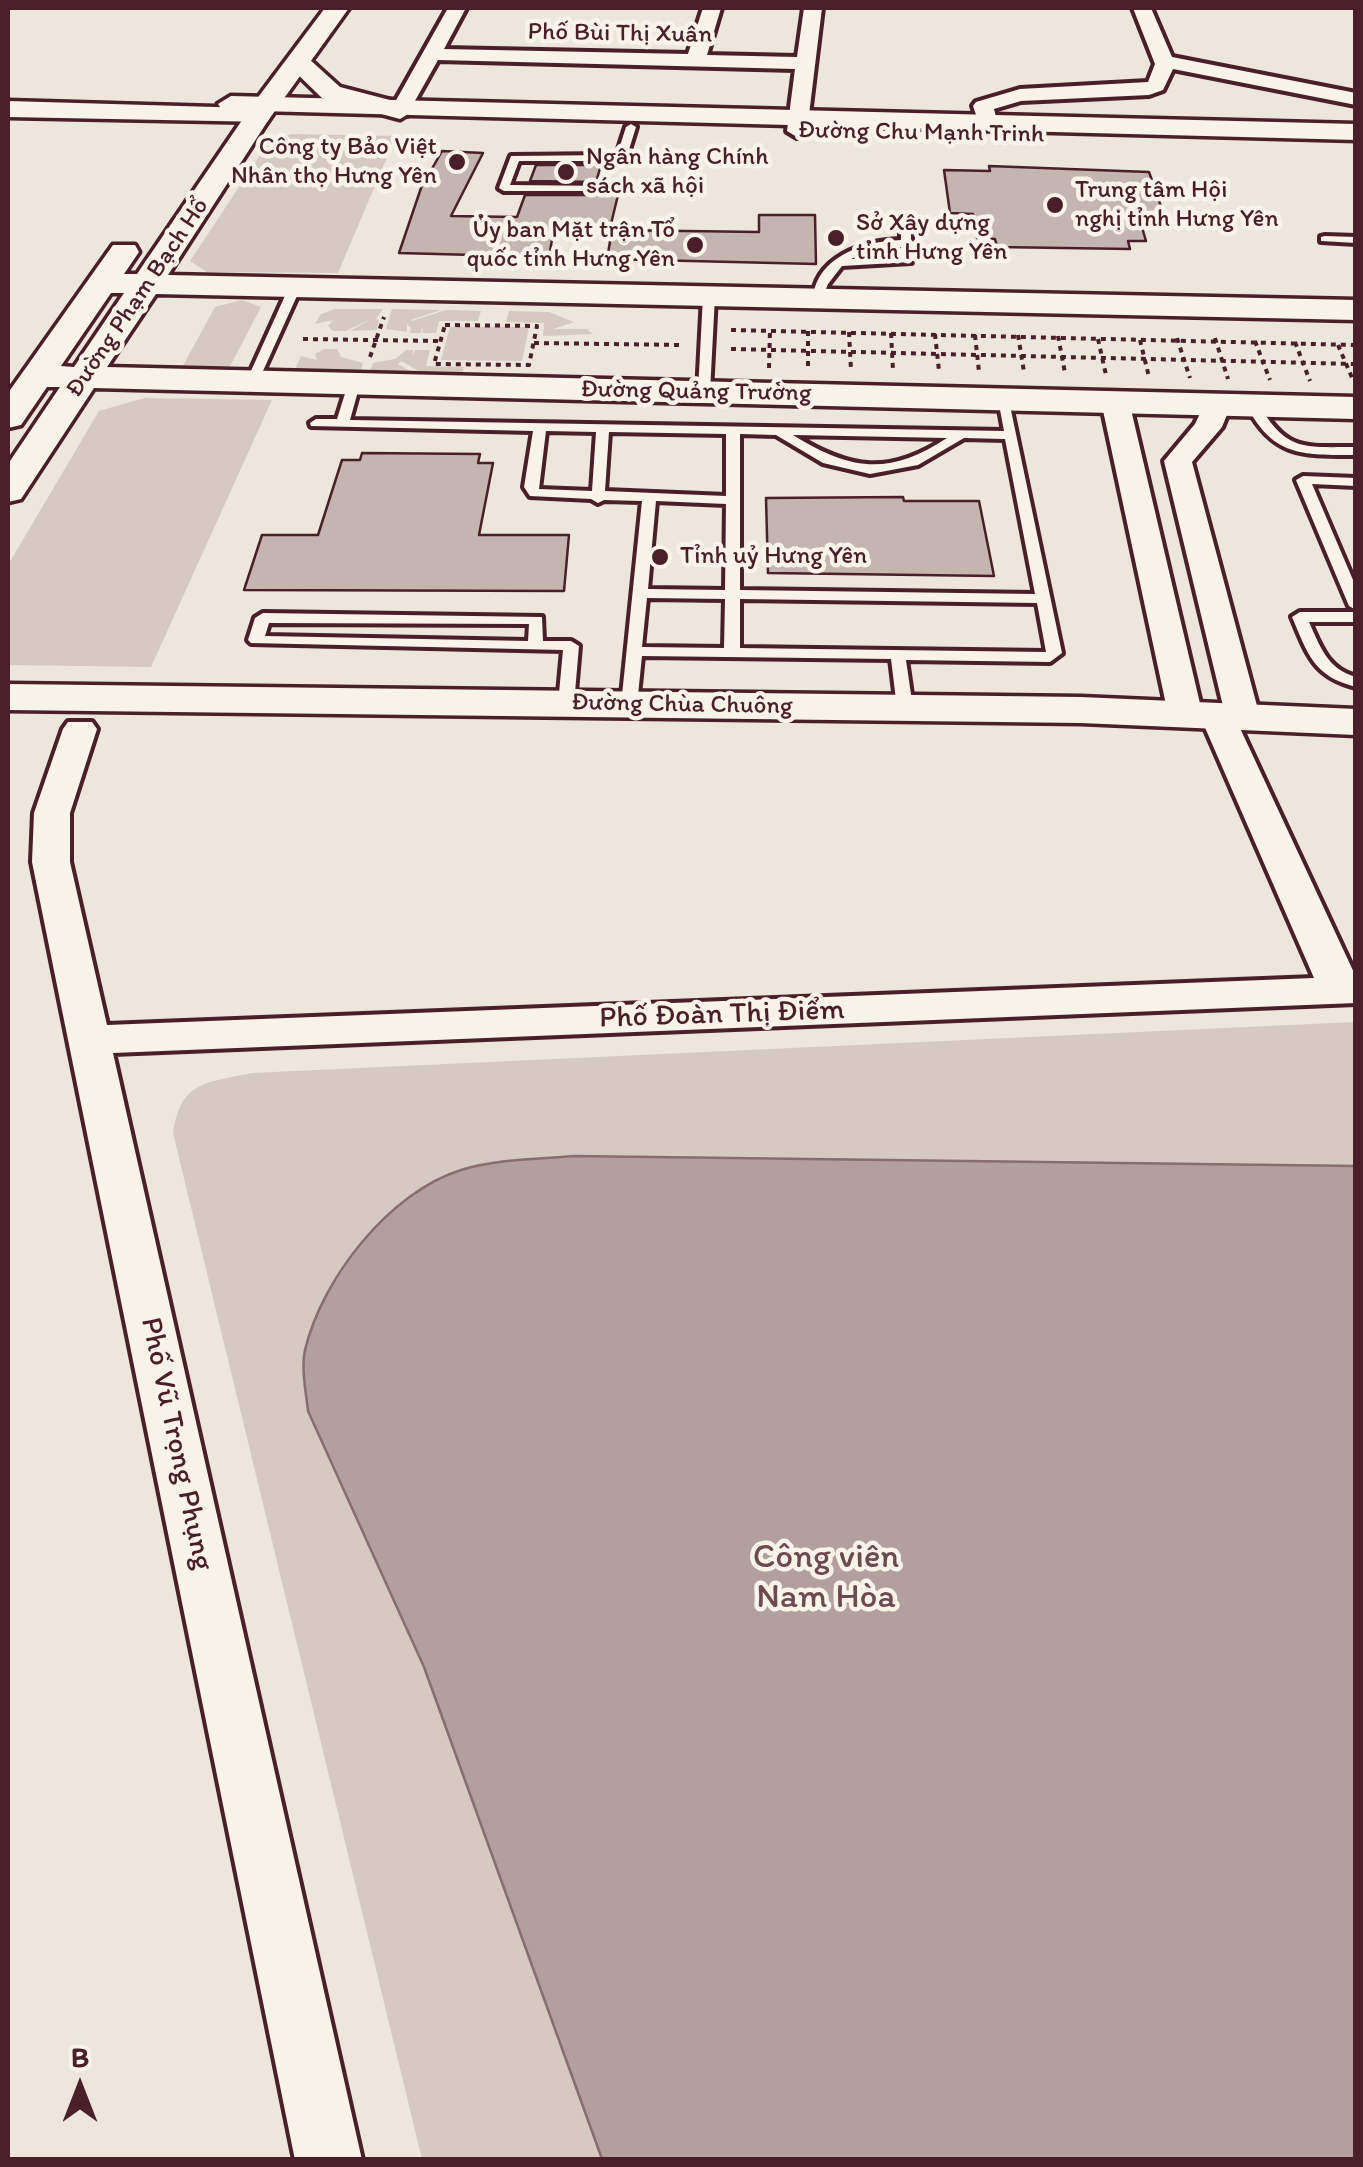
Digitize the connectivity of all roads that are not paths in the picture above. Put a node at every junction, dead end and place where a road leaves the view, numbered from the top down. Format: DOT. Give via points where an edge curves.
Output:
graph roads {
  1 [pos="337,8"];
  2 [pos="456,8"];
  3 [pos="712,8"];
  4 [pos="813,8"];
  5 [pos="1142,8"];
  6 [pos="431,54"];
  7 [pos="696,61"];
  8 [pos="1164,61"];
  9 [pos="298,62"];
  10 [pos="808,63"];
  11 [pos="235,96"];
  12 [pos="1356,99"];
  13 [pos="8,100"];
  14 [pos="8,109"];
  15 [pos="400,111"];
  16 [pos="988,125"];
  17 [pos="798,126"];
  18 [pos="631,127"];
  19 [pos="1356,132"];
  20 [pos="1356,143"];
  21 [pos="199,149"];
  22 [pos="610,190"];
  23 [pos="145,223"];
  24 [pos="906,228"];
  25 [pos="1325,240"];
  26 [pos="1356,240"];
  27 [pos="908,243"];
  28 [pos="838,263"];
  29 [pos="102,283"];
  30 [pos="150,284"];
  31 [pos="295,287"];
  32 [pos="709,296"];
  33 [pos="812,307"];
  34 [pos="1356,310"];
  35 [pos="360,375"];
  36 [pos="36,376"];
  37 [pos="84,378"];
  38 [pos="252,382"];
  39 [pos="1003,389"];
  40 [pos="680,392"];
  41 [pos="1112,394"];
  42 [pos="1234,396"];
  43 [pos="1356,408"];
  44 [pos="8,417"];
  45 [pos="316,424"];
  46 [pos="342,424"];
  47 [pos="540,427"];
  48 [pos="602,428"];
  49 [pos="676,430"];
  50 [pos="733,431"];
  51 [pos="780,432"];
  52 [pos="960,435"];
  53 [pos="1011,436"];
  54 [pos="1328,450"];
  55 [pos="1356,451"];
  56 [pos="1349,481"];
  57 [pos="8,491"];
  58 [pos="598,498"];
  59 [pos="649,500"];
  60 [pos="732,500"];
  61 [pos="640,594"];
  62 [pos="732,595"];
  63 [pos="1045,599"];
  64 [pos="1356,606"];
  65 [pos="1356,617"];
  66 [pos="535,645"];
  67 [pos="634,651"];
  68 [pos="732,653"];
  69 [pos="898,656"];
  70 [pos="1356,682"];
  71 [pos="8,698"];
  72 [pos="566,704"];
  73 [pos="630,704"];
  74 [pos="904,708"];
  75 [pos="710,722"];
  76 [pos="1356,722"];
  77 [pos="1219,724"];
  78 [pos="8,729"];
  79 [pos="80,729"];
  80 [pos="1356,754"];
  81 [pos="1347,990"];
  82 [pos="90,1040"];
  83 [pos="330,2160"];
  1 -- 9 [label="main road, Đường Phạm Bạch Hổ"];
  2 -- 6 [label="street" via="456,28"];
  3 -- 7 [label="street" via="694,32"];
  4 -- 10 [label="street"];
  5 -- 8 [label="street"];
  6 -- 7 [label="street, Phố Bùi Thị Xuân"];
  6 -- 15 [label="street"];
  7 -- 10 [label="street, Phố Bùi Thị Xuân"];
  8 -- 12 [label="street"];
  8 -- 16 [label="street" via="1150,89 1008,96 983,106"];
  9 -- 11 [label="main road, Đường Phạm Bạch Hổ"];
  9 -- 15 [label="main road" via="316,86 338,99"];
  10 -- 17 [label="street"];
  11 -- 13 [label="main road, Đường Chu Mạnh Trinh"];
  11 -- 14 [label="main road, Đường Chu Mạnh Trinh"];
  11 -- 15 [label="main road, Đường Chu Mạnh Trinh"];
  11 -- 18 [label="main road, Đường Chu Mạnh Trinh"];
  11 -- 21 [label="main road, Đường Phạm Bạch Hổ"];
  11 -- 30 [label="main road, Đường Phạm Bạch Hổ"];
  15 -- 17 [label="main road, Đường Chu Mạnh Trinh"];
  16 -- 17 [label="main road, Đường Chu Mạnh Trinh"];
  16 -- 19 [label="main road, Đường Chu Mạnh Trinh"];
  17 -- 18 [label="main road, Đường Chu Mạnh Trinh"];
  17 -- 20 [label="main road, Đường Chu Mạnh Trinh"];
  18 -- 22 [label="lane" via="624,154 614,158 514,158 504,188"];
  23 -- 29 [label="main road, Đường Phạm Bạch Hổ"];
  24 -- 27 [label="lane"];
  25 -- 26 [label="lane"];
  27 -- 28 [label="lane" via="863,247"];
  27 -- 28 [label="lane" via="910,256 900,263"];
  28 -- 33 [label="lane"];
  29 -- 30 [label="main road"];
  29 -- 36 [label="main road, Đường Phạm Bạch Hổ"];
  30 -- 31 [label="main road"];
  30 -- 37 [label="main road, Đường Phạm Bạch Hổ"];
  31 -- 32 [label="main road"];
  31 -- 38 [label="lane"];
  32 -- 33 [label="main road"];
  32 -- 40 [label="lane"];
  33 -- 34 [label="main road"];
  35 -- 38 [label="main road, Đường Quảng Trường"];
  35 -- 40 [label="main road, Đường Quảng Trường"];
  35 -- 46 [label="lane"];
  36 -- 37 [label="main road, Đường Quảng Trường"];
  36 -- 44 [label="main road, Đường Phạm Bạch Hổ"];
  37 -- 38 [label="main road, Đường Quảng Trường"];
  37 -- 57 [label="main road, Đường Phạm Bạch Hổ"];
  39 -- 40 [label="main road, Đường Quảng Trường"];
  39 -- 41 [label="main road, Đường Quảng Trường"];
  39 -- 53 [label="lane"];
  40 -- 49 [label="lane"];
  41 -- 42 [label="main road, Đường Quảng Trường"];
  41 -- 77 [label="street"];
  42 -- 43 [label="main road, Đường Quảng Trường"];
  42 -- 54 [label="lane" via="1278,443"];
  42 -- 77 [label="street" via="1178,461"];
  45 -- 46 [label="lane"];
  46 -- 47 [label="lane"];
  47 -- 48 [label="lane"];
  47 -- 58 [label="lane" via="534,494"];
  48 -- 49 [label="lane"];
  48 -- 58 [label="lane"];
  49 -- 50 [label="lane"];
  50 -- 51 [label="lane"];
  50 -- 60 [label="lane"];
  51 -- 52 [label="lane"];
  51 -- 52 [label="lane" via="824,462 877,468 926,460"];
  52 -- 53 [label="lane"];
  53 -- 63 [label="lane"];
  54 -- 55 [label="lane"];
  54 -- 56 [label="lane"];
  56 -- 64 [label="lane" via="1303,480"];
  58 -- 59 [label="lane"];
  59 -- 60 [label="lane"];
  59 -- 61 [label="lane"];
  60 -- 62 [label="lane"];
  61 -- 62 [label="lane"];
  61 -- 67 [label="lane"];
  62 -- 63 [label="lane"];
  62 -- 68 [label="lane"];
  63 -- 69 [label="lane" via="1050,658"];
  65 -- 70 [label="lane" via="1300,617 1322,668"];
  66 -- 66 [label="lane" via="515,644 256,640 263,618 538,620"];
  66 -- 72 [label="lane" via="571,646"];
  67 -- 68 [label="lane"];
  67 -- 73 [label="lane"];
  68 -- 69 [label="lane"];
  69 -- 74 [label="lane"];
  71 -- 72 [label="main road, Đường Chùa Chuông"];
  72 -- 73 [label="main road, Đường Chùa Chuông"];
  73 -- 75 [label="main road, Đường Chùa Chuông"];
  74 -- 75 [label="main road, Đường Chùa Chuông"];
  74 -- 77 [label="main road, Đường Chùa Chuông"];
  75 -- 77 [label="main road, Đường Chùa Chuông"];
  75 -- 79 [label="main road, Đường Chùa Chuông"];
  76 -- 77 [label="main road, Đường Chùa Chuông"];
  77 -- 80 [label="main road, Đường Chùa Chuông"];
  77 -- 81 [label="street"];
  78 -- 79 [label="main road, Đường Chùa Chuông"];
  79 -- 82 [label="street, Phố Vũ Trọng Phụng" via="52,814 52,862"];
  81 -- 82 [label="street, Phố Đoàn Thị Điểm"];
  82 -- 83 [label="street, Phố Vũ Trọng Phụng"];
}
